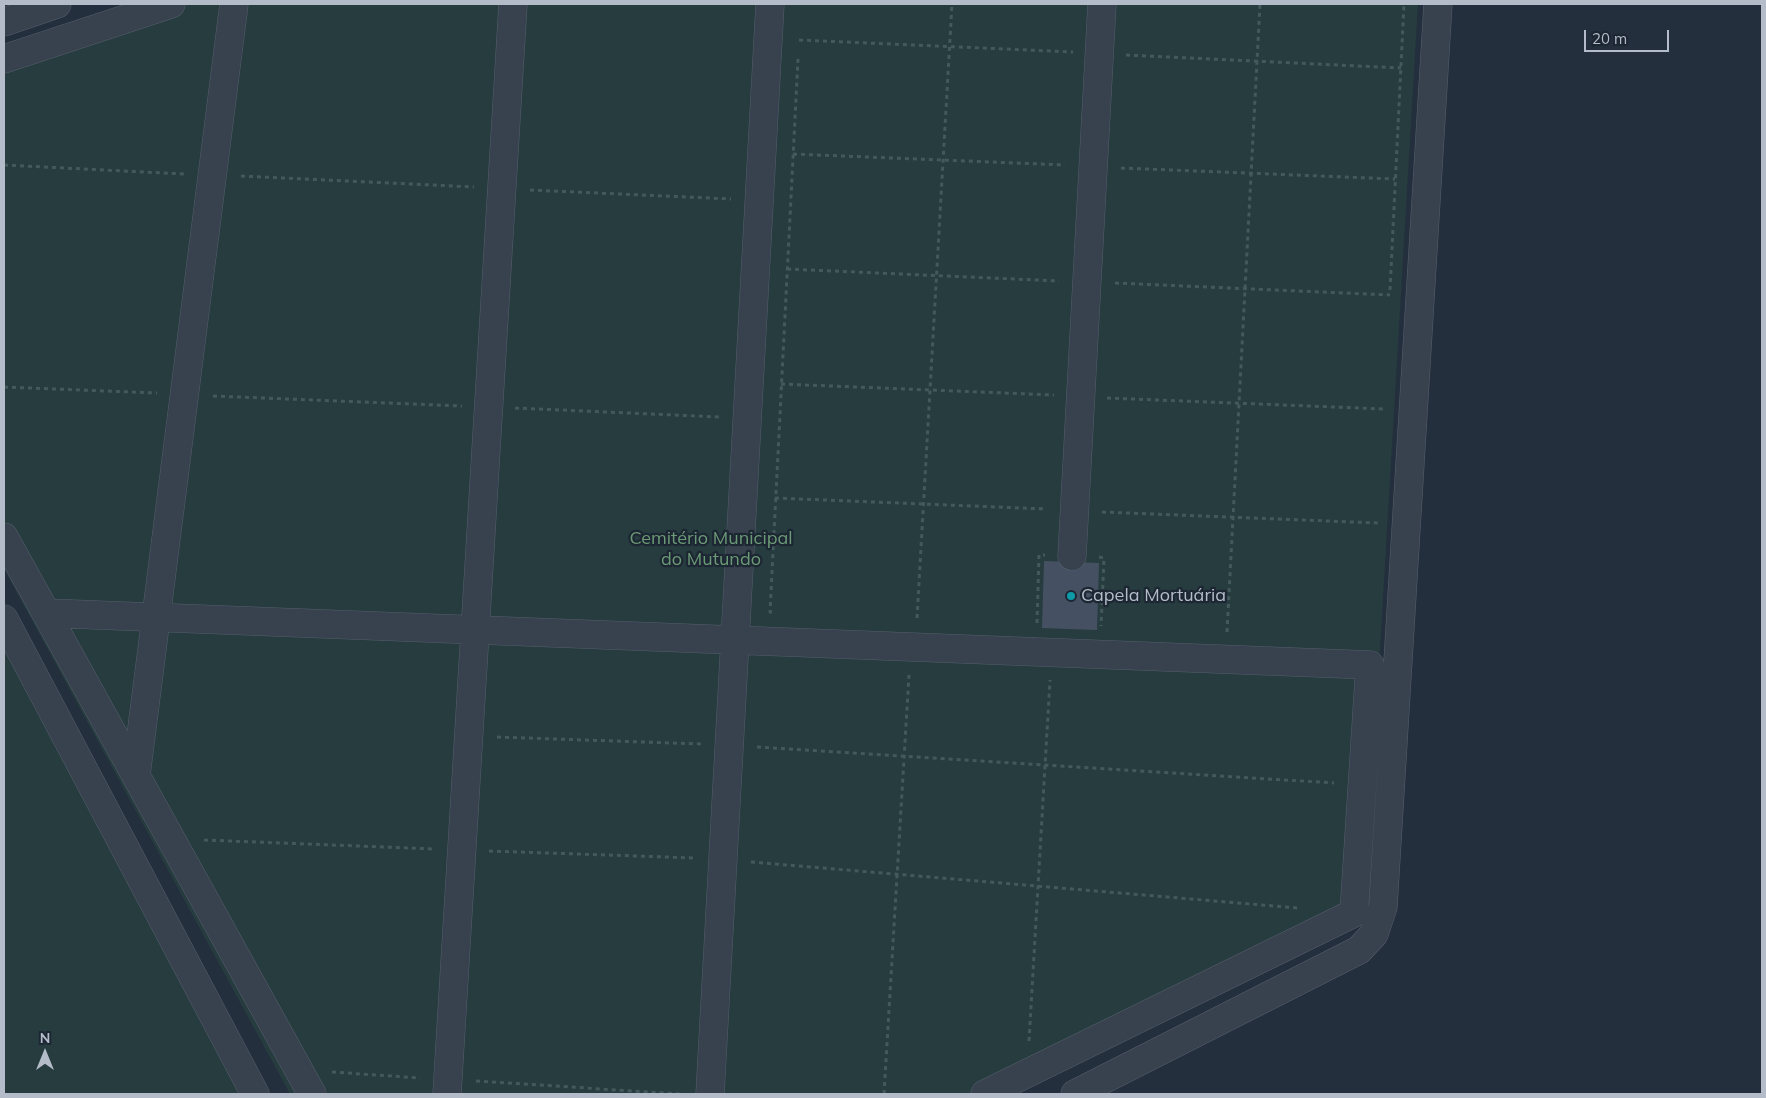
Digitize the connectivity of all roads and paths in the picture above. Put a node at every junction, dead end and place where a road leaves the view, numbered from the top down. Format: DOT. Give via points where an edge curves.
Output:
graph roads {
  1 [pos="57,4"];
  2 [pos="171,4"];
  3 [pos="234,4"];
  4 [pos="514,4"];
  5 [pos="770,4"];
  6 [pos="952,4"];
  7 [pos="1102,4"];
  8 [pos="1260,4"];
  9 [pos="1438,4"];
  10 [pos="4,22"];
  11 [pos="4,59"];
  12 [pos="4,165"];
  13 [pos="212,175"];
  14 [pos="502,188"];
  15 [pos="759,200"];
  16 [pos="4,387"];
  17 [pos="184,395"];
  18 [pos="489,407"];
  19 [pos="747,418"];
  20 [pos="4,537"];
  21 [pos="1072,556"];
  22 [pos="46,613"];
  23 [pos="156,617"];
  24 [pos="4,619"];
  25 [pos="917,619"];
  26 [pos="475,630"];
  27 [pos="1227,632"];
  28 [pos="735,640"];
  29 [pos="911,647"];
  30 [pos="1052,652"];
  31 [pos="469,736"];
  32 [pos="729,745"];
  33 [pos="904,756"];
  34 [pos="1045,765"];
  35 [pos="136,775"];
  36 [pos="1362,784"];
  37 [pos="171,839"];
  38 [pos="462,850"];
  39 [pos="723,860"];
  40 [pos="897,874"];
  41 [pos="1038,886"];
  42 [pos="1304,909"];
  43 [pos="298,1070"];
  44 [pos="1027,1074"];
  45 [pos="447,1087"];
  46 [pos="255,1094"];
  47 [pos="312,1094"];
  48 [pos="680,1094"];
  49 [pos="710,1094"];
  50 [pos="884,1094"];
  51 [pos="985,1094"];
  52 [pos="1076,1094"];
  1 -- 10 [label="street"];
  2 -- 11 [label="street"];
  3 -- 13 [label="street"];
  4 -- 14 [label="street"];
  5 -- 15 [label="street"];
  6 -- 25 [label="path"];
  7 -- 21 [label="street"];
  8 -- 27 [label="path"];
  9 -- 52 [label="street" via="1383,907 1374,934 1358,950"];
  12 -- 13 [label="path"];
  13 -- 14 [label="path"];
  13 -- 17 [label="street"];
  14 -- 15 [label="path"];
  14 -- 18 [label="street"];
  15 -- 19 [label="street"];
  16 -- 17 [label="path"];
  17 -- 18 [label="path"];
  17 -- 23 [label="street"];
  18 -- 19 [label="path"];
  18 -- 26 [label="street"];
  19 -- 28 [label="street"];
  20 -- 22 [label="street"];
  22 -- 23 [label="street"];
  22 -- 35 [label="street"];
  23 -- 26 [label="street"];
  23 -- 35 [label="street"];
  24 -- 46 [label="street"];
  26 -- 28 [label="street"];
  26 -- 31 [label="street"];
  28 -- 29 [label="street"];
  28 -- 32 [label="street"];
  29 -- 30 [label="street"];
  29 -- 33 [label="path"];
  30 -- 34 [label="path"];
  30 -- 36 [label="street" via="1370,665"];
  31 -- 32 [label="path"];
  31 -- 38 [label="street"];
  32 -- 33 [label="path"];
  32 -- 39 [label="street"];
  33 -- 34 [label="path"];
  33 -- 40 [label="path"];
  34 -- 36 [label="path"];
  34 -- 41 [label="path"];
  35 -- 37 [label="street"];
  36 -- 44 [label="street" via="1354,913"];
  37 -- 38 [label="path"];
  37 -- 43 [label="street"];
  38 -- 39 [label="path"];
  38 -- 45 [label="street"];
  39 -- 40 [label="path"];
  39 -- 49 [label="street"];
  40 -- 41 [label="path"];
  40 -- 50 [label="path"];
  41 -- 42 [label="path"];
  41 -- 44 [label="path"];
  43 -- 45 [label="path"];
  43 -- 47 [label="street"];
  44 -- 51 [label="street"];
  45 -- 48 [label="path"];
}
